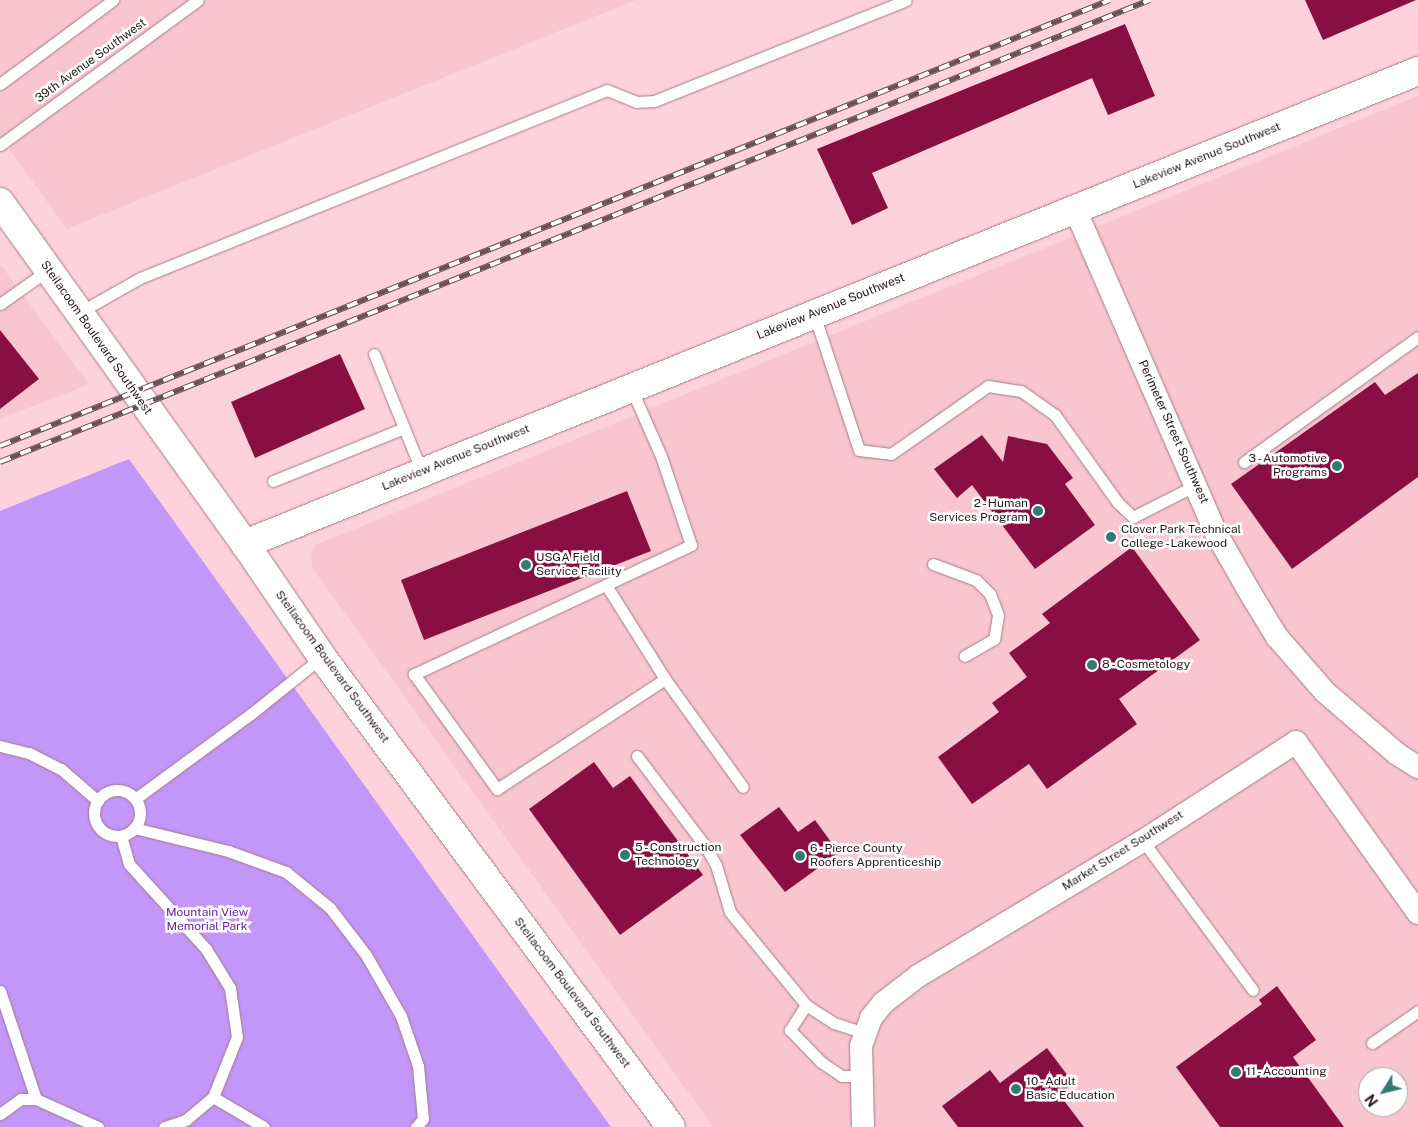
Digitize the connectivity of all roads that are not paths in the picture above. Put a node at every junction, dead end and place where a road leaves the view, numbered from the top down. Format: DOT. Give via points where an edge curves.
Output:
graph roads {
  1 [pos="198,0"];
  2 [pos="906,0"];
  3 [pos="112,1"];
  4 [pos="1418,71"];
  5 [pos="0,84"];
  6 [pos="0,145"];
  7 [pos="0,202"];
  8 [pos="1075,209"];
  9 [pos="48,270"];
  10 [pos="0,304"];
  11 [pos="79,313"];
  12 [pos="814,314"];
  13 [pos="1418,337"];
  14 [pos="374,354"];
  15 [pos="631,388"];
  16 [pos="404,428"];
  17 [pos="1244,462"];
  18 [pos="422,472"];
  19 [pos="273,481"];
  20 [pos="1196,485"];
  21 [pos="245,544"];
  22 [pos="933,564"];
  23 [pos="606,585"];
  24 [pos="964,656"];
  25 [pos="322,657"];
  26 [pos="664,679"];
  27 [pos="0,746"];
  28 [pos="637,756"];
  29 [pos="1418,767"];
  30 [pos="743,787"];
  31 [pos="135,799"];
  32 [pos="98,801"];
  33 [pos="134,828"];
  34 [pos="121,836"];
  35 [pos="1143,840"];
  36 [pos="1418,913"];
  37 [pos="1253,990"];
  38 [pos="0,991"];
  39 [pos="806,1005"];
  40 [pos="1418,1010"];
  41 [pos="864,1033"];
  42 [pos="1372,1043"];
  43 [pos="860,1076"];
  44 [pos="214,1097"];
  45 [pos="36,1099"];
  46 [pos="0,1114"];
  47 [pos="98,1127"];
  48 [pos="164,1127"];
  49 [pos="264,1127"];
  50 [pos="416,1127"];
  51 [pos="671,1127"];
  52 [pos="863,1127"];
  1 -- 6 [label="lane, 39th Avenue Southwest"];
  2 -- 11 [label="lane" via="654,101 636,102 607,90 140,278"];
  3 -- 5 [label="lane"];
  4 -- 8 [label="street, Lakeview Avenue Southwest"];
  7 -- 9 [label="street, Steilacoom Boulevard Southwest"];
  8 -- 12 [label="street, Lakeview Avenue Southwest"];
  8 -- 20 [label="street, Perimeter Street Southwest"];
  9 -- 10 [label="lane"];
  9 -- 11 [label="street, Steilacoom Boulevard Southwest"];
  11 -- 21 [label="street, Steilacoom Boulevard Southwest"];
  12 -- 15 [label="street, Lakeview Avenue Southwest"];
  12 -- 20 [label="lane" via="859,450 890,454 988,386 1020,390 1055,415 1118,503 1133,518"];
  13 -- 17 [label="lane"];
  14 -- 16 [label="lane"];
  15 -- 18 [label="street, Lakeview Avenue Southwest"];
  15 -- 23 [label="lane" via="661,456 691,546"];
  16 -- 18 [label="lane"];
  16 -- 19 [label="lane"];
  18 -- 21 [label="street, Lakeview Avenue Southwest"];
  20 -- 29 [label="street, Perimeter Street Southwest" via="1218,535 1277,637 1325,692 1397,754"];
  21 -- 25 [label="street, Steilacoom Boulevard Southwest"];
  22 -- 24 [label="lane" via="976,580 990,594 998,615 994,639"];
  23 -- 26 [label="lane"];
  23 -- 26 [label="lane" via="414,674 497,789"];
  25 -- 31 [label="lane"];
  25 -- 51 [label="street, Steilacoom Boulevard Southwest"];
  26 -- 30 [label="lane"];
  27 -- 32 [label="lane" via="29,754 61,769"];
  28 -- 39 [label="lane" via="705,846 716,865 730,912"];
  31 -- 32 [label="lane" via="121,791 113,791"];
  31 -- 33 [label="lane" via="140,814"];
  32 -- 34 [label="lane" via="94,812 98,827 105,833"];
  33 -- 34 [label="lane"];
  33 -- 50 [label="lane" via="228,851 286,872 330,908 366,955 401,1016 418,1066 423,1119"];
  34 -- 44 [label="lane" via="129,864 206,949 230,988 237,1037"];
  35 -- 36 [label="street, Market Street Southwest" via="1296,742"];
  35 -- 37 [label="lane"];
  35 -- 41 [label="street, Market Street Southwest" via="905,985 883,1003"];
  38 -- 45 [label="lane"];
  39 -- 41 [label="lane" via="834,1023"];
  39 -- 43 [label="lane" via="790,1030 821,1062 842,1076"];
  40 -- 42 [label="lane"];
  41 -- 43 [label="street, Market Street Southwest"];
  43 -- 52 [label="street, Market Street Southwest"];
  44 -- 48 [label="lane" via="186,1120"];
  44 -- 49 [label="lane"];
  45 -- 46 [label="lane" via="21,1099"];
  45 -- 47 [label="lane"];
}
